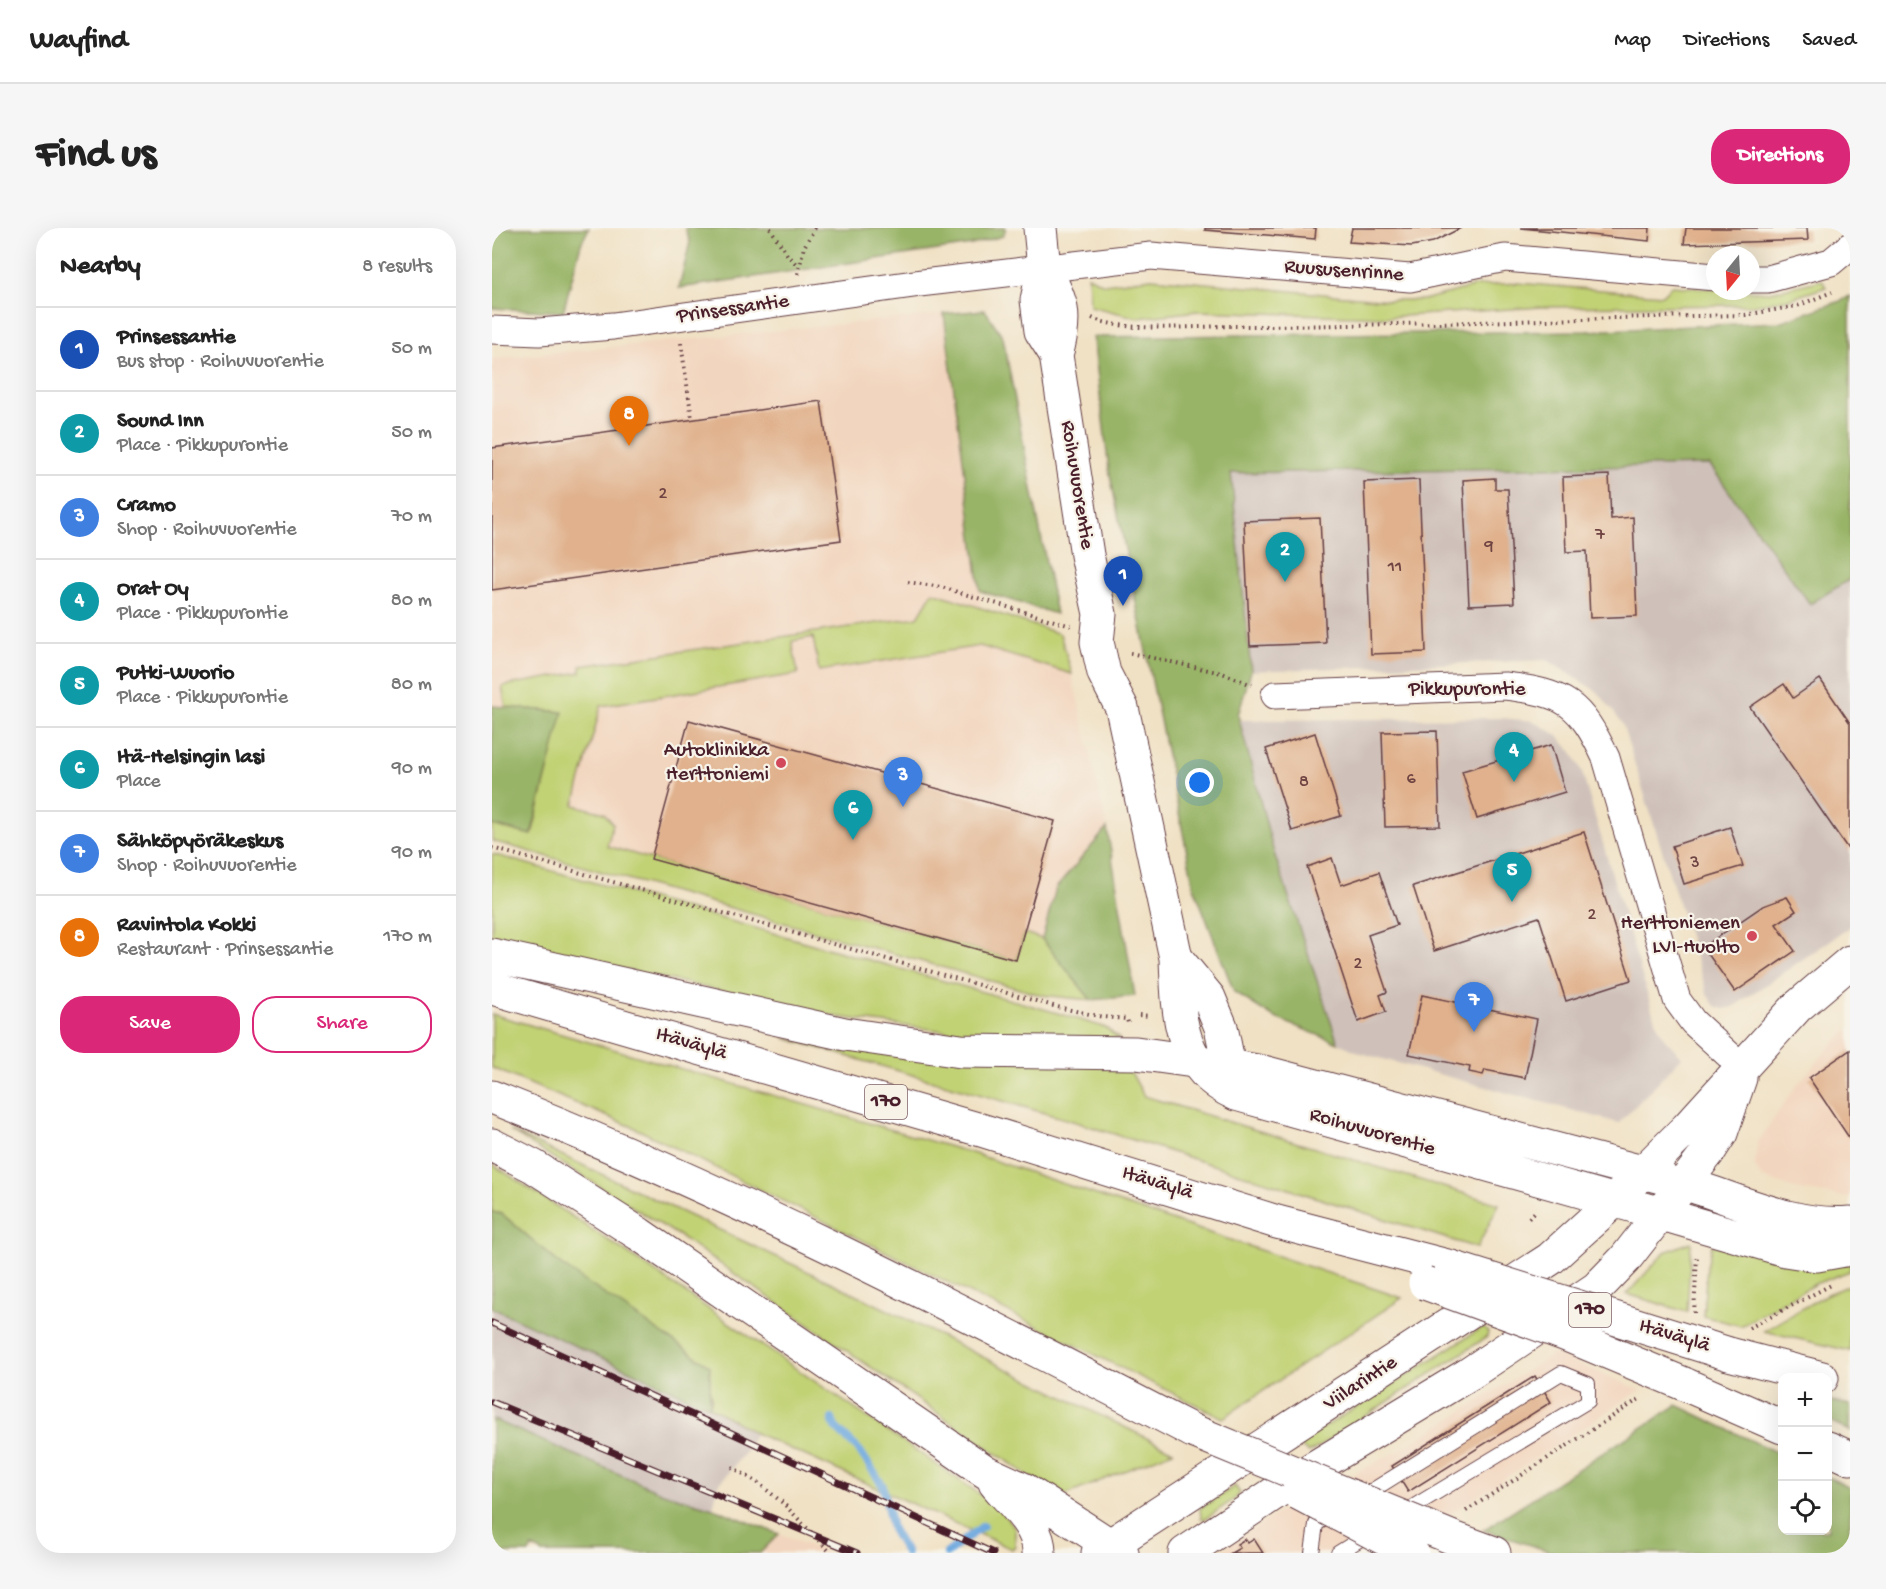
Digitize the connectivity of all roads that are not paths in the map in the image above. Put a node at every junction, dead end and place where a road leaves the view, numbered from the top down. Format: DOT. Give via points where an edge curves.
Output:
graph roads {
  1 [pos="1040,228"];
  2 [pos="1850,246"];
  3 [pos="1044,268"];
  4 [pos="1706,276"];
  5 [pos="1760,279"];
  6 [pos="492,330"];
  7 [pos="1275,695"];
  8 [pos="492,955"];
  9 [pos="1176,958"];
  10 [pos="1850,962"];
  11 [pos="492,988"];
  12 [pos="1193,1060"];
  13 [pos="1229,1066"];
  14 [pos="1743,1068"];
  15 [pos="492,1096"];
  16 [pos="492,1145"];
  17 [pos="1644,1172"];
  18 [pos="1686,1184"];
  19 [pos="1614,1201"];
  20 [pos="1662,1214"];
  21 [pos="1850,1223"];
  22 [pos="1850,1249"];
  23 [pos="1438,1275"];
  24 [pos="1811,1373"];
  25 [pos="1832,1380"];
  26 [pos="1850,1383"];
  27 [pos="1778,1425"];
  28 [pos="1193,1431"];
  29 [pos="1832,1450"];
  30 [pos="1850,1458"];
  31 [pos="986,1472"];
  32 [pos="1110,1550"];
  33 [pos="1039,1553"];
  34 [pos="1185,1553"];
  35 [pos="1312,1553"];
  36 [pos="1338,1553"];
  37 [pos="1412,1553"];
  38 [pos="1494,1553"];
  1 -- 3 [label="main road, Roihuvuorentie"];
  2 -- 5 [label="street" via="1831,262"];
  3 -- 4 [label="street, Ruususenrinne" via="1151,256 1410,278 1505,258"];
  3 -- 6 [label="street, Prinsessantie" via="613,326 539,332"];
  3 -- 9 [label="main road, Roihuvuorentie" via="1060,297 1064,329 1056,355 1087,555 1087,621 1104,673 1120,699"];
  7 -- 14 [label="street, Pikkupurontie" via="1505,686 1556,696 1575,708 1590,724 1606,758 1677,1000 1693,1022"];
  8 -- 12 [label="main road" via="845,1034 962,1051 1136,1053"];
  9 -- 12 [label="main road, Roihuvuorentie" via="1178,1000"];
  9 -- 13 [label="main road, Roihuvuorentie" via="1209,998 1221,1027"];
  10 -- 14 [label="main road, Viilarintie" via="1797,1007"];
  11 -- 23 [label="main road, Itäväylä / 170" via="981,1130"];
  12 -- 13 [label="main road"];
  12 -- 19 [label="main road, Roihuvuorentie" via="1216,1085 1236,1094"];
  13 -- 17 [label="main road, Roihuvuorentie"];
  14 -- 17 [label="main road, Viilarintie"];
  14 -- 18 [label="main road" via="1721,1133"];
  15 -- 28 [label="main road" via="570,1127 789,1227"];
  16 -- 31 [label="main road" via="533,1166 639,1234"];
  17 -- 18 [label="main road, Roihuvuorentie"];
  17 -- 19 [label="main road, Viilarintie"];
  18 -- 20 [label="main road"];
  18 -- 21 [label="main road, Roihuvuorentie" via="1789,1217"];
  19 -- 20 [label="main road, Roihuvuorentie"];
  19 -- 32 [label="main road, Viilarintie" via="1550,1259"];
  20 -- 22 [label="main road, Roihuvuorentie" via="1785,1250 1817,1254"];
  20 -- 34 [label="main road" via="1597,1288 1469,1374 1302,1475"];
  23 -- 24 [label="main road, Itäväylä / 170, bridge" via="1735,1344"];
  23 -- 27 [label="main road, bridge" via="1566,1335"];
  25 -- 26 [label="main road"];
  28 -- 37 [label="main road, bridge" via="1341,1518"];
  28 -- 38 [label="main road, bridge"];
  29 -- 30 [label="main road"];
  31 -- 32 [label="main road" via="1025,1490"];
  31 -- 33 [label="main road" via="1032,1529"];
  35 -- 36 [label="lane" via="1316,1524 1468,1428 1561,1373 1588,1384 1588,1401"];
}
